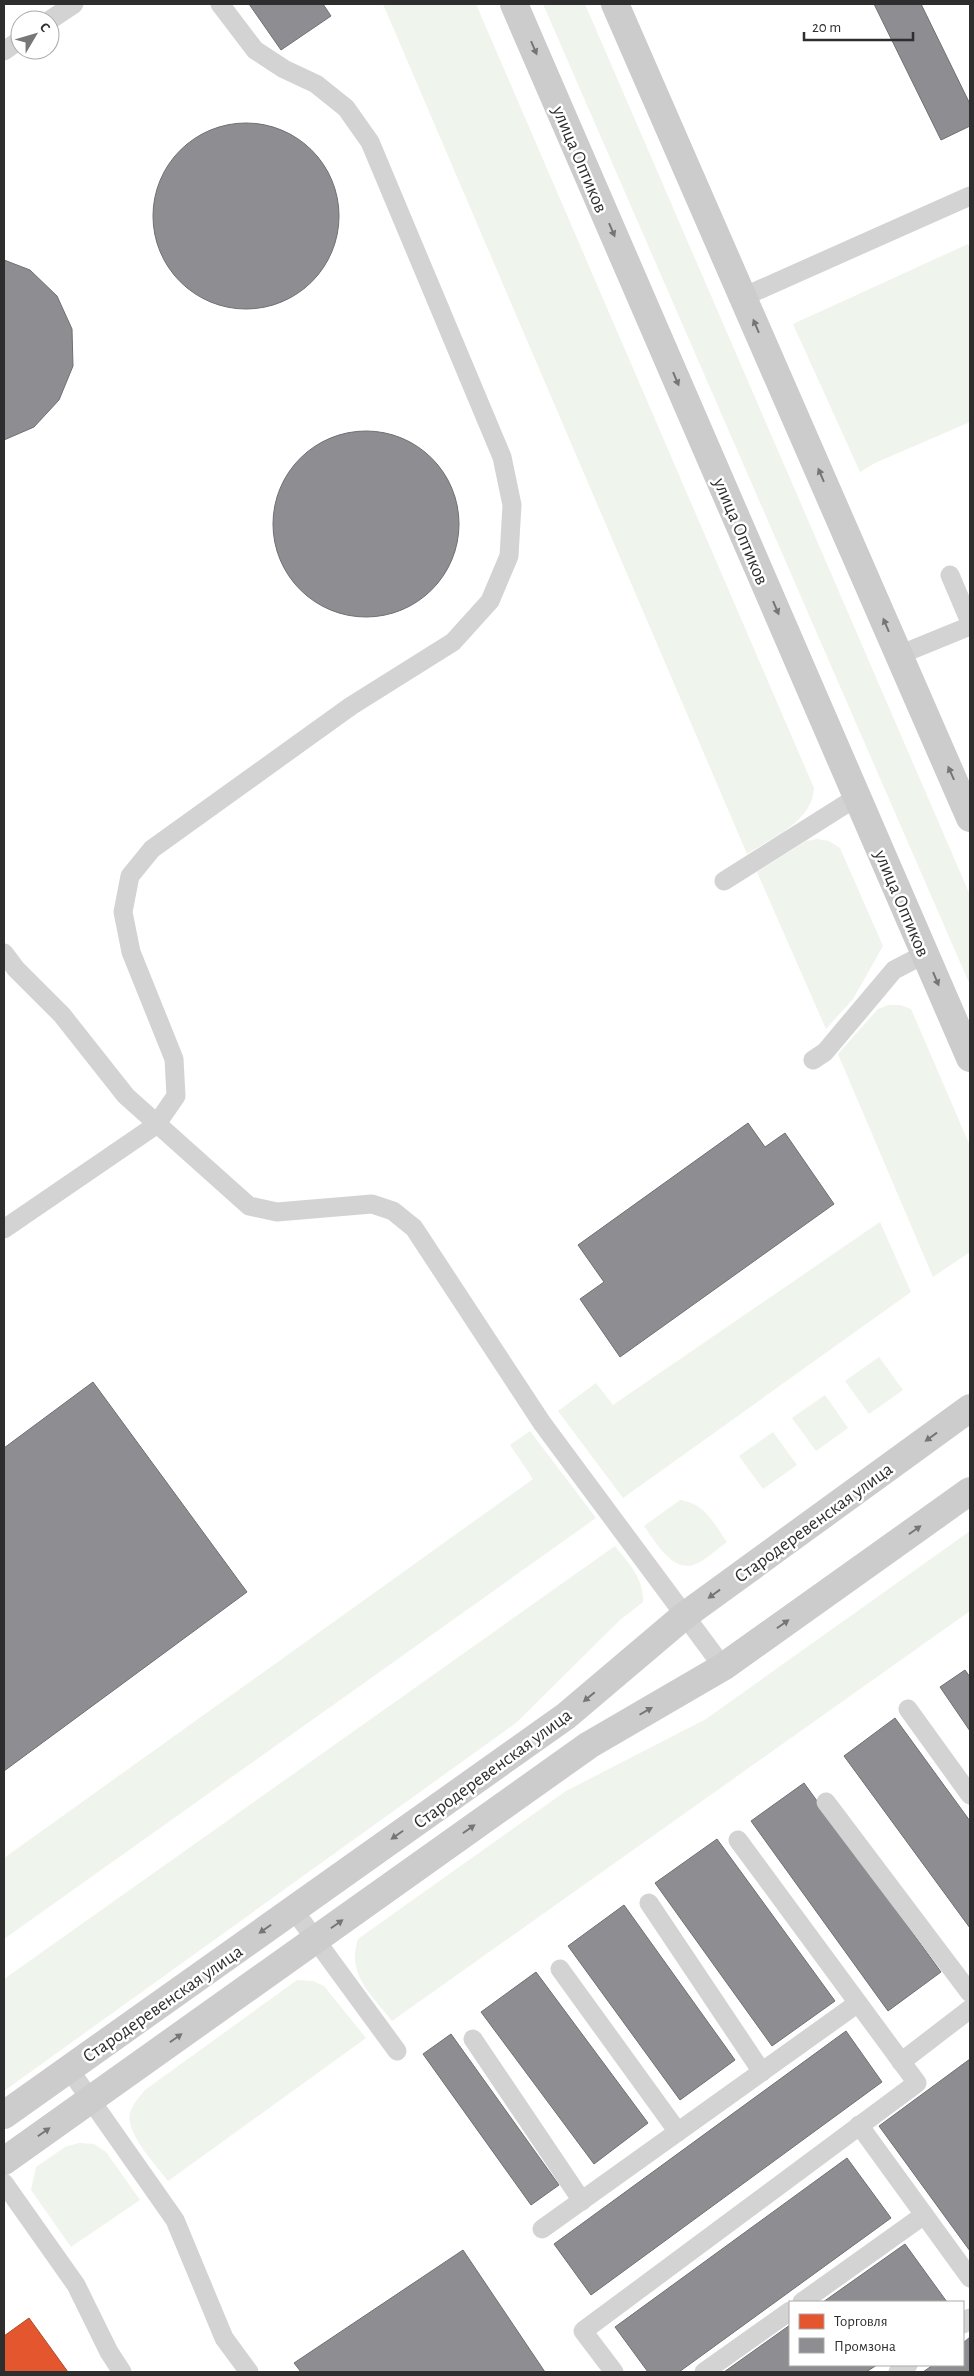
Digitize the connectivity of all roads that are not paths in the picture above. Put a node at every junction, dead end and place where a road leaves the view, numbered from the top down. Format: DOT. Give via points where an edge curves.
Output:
graph roads {
  1 [pos="74,4"];
  2 [pos="220,4"];
  3 [pos="514,4"];
  4 [pos="616,4"];
  5 [pos="60,13"];
  6 [pos="970,196"];
  7 [pos="744,297"];
  8 [pos="950,575"];
  9 [pos="970,622"];
  10 [pos="970,626"];
  11 [pos="899,655"];
  12 [pos="857,797"];
  13 [pos="970,818"];
  14 [pos="724,880"];
  15 [pos="4,953"];
  16 [pos="925,954"];
  17 [pos="10,974"];
  18 [pos="970,1058"];
  19 [pos="813,1060"];
  20 [pos="156,1125"];
  21 [pos="4,1229"];
  22 [pos="970,1408"];
  23 [pos="970,1491"];
  24 [pos="684,1616"];
  25 [pos="723,1667"];
  26 [pos="908,1709"];
  27 [pos="970,1795"];
  28 [pos="826,1802"];
  29 [pos="738,1840"];
  30 [pos="649,1903"];
  31 [pos="293,1909"];
  32 [pos="315,1939"];
  33 [pos="560,1969"];
  34 [pos="970,1993"];
  35 [pos="858,2003"];
  36 [pos="970,2009"];
  37 [pos="473,2039"];
  38 [pos="396,2051"];
  39 [pos="901,2062"];
  40 [pos="69,2069"];
  41 [pos="762,2072"];
  42 [pos="90,2099"];
  43 [pos="4,2115"];
  44 [pos="859,2125"];
  45 [pos="678,2132"];
  46 [pos="4,2161"];
  47 [pos="4,2183"];
  48 [pos="582,2200"];
  49 [pos="924,2215"];
  50 [pos="542,2229"];
  51 [pos="970,2278"];
  52 [pos="803,2301"];
  53 [pos="789,2312"];
  54 [pos="122,2372"];
  55 [pos="249,2372"];
  56 [pos="614,2372"];
  57 [pos="704,2372"];
  1 -- 5 [label="lane"];
  2 -- 20 [label="lane" via="255,50 316,84 346,108 370,142 502,457 512,505 509,556 490,601 453,642 350,706 152,849 130,876 123,912 131,952 174,1059 176,1096"];
  3 -- 12 [label="street, улица Оптиков, one-way"];
  4 -- 7 [label="street"];
  6 -- 7 [label="lane"];
  11 -- 7 [label="street, one-way"];
  8 -- 9 [label="lane"];
  10 -- 11 [label="lane"];
  13 -- 11 [label="street, one-way"];
  12 -- 14 [label="lane"];
  12 -- 16 [label="street, улица Оптиков"];
  15 -- 17 [label="lane"];
  16 -- 18 [label="street, улица Оптиков, one-way"];
  16 -- 19 [label="lane" via="894,970 825,1052"];
  17 -- 20 [label="lane" via="62,1015 126,1096"];
  20 -- 21 [label="lane"];
  20 -- 24 [label="lane" via="249,1206 277,1212 372,1204 393,1211 414,1228 542,1423"];
  22 -- 24 [label="street, Стародеревенская улица, one-way"];
  25 -- 23 [label="street, Стародеревенская улица, one-way"];
  24 -- 25 [label="lane"];
  24 -- 31 [label="street, Стародеревенская улица, one-way" via="566,1716"];
  32 -- 25 [label="street, Стародеревенская улица, one-way" via="589,1744"];
  26 -- 27 [label="lane"];
  28 -- 34 [label="lane"];
  29 -- 35 [label="lane"];
  30 -- 41 [label="lane"];
  31 -- 32 [label="lane"];
  31 -- 40 [label="street, Стародеревенская улица, one-way"];
  32 -- 38 [label="lane"];
  42 -- 32 [label="street, Стародеревенская улица, one-way"];
  33 -- 45 [label="lane"];
  35 -- 39 [label="lane"];
  35 -- 41 [label="lane"];
  36 -- 39 [label="lane"];
  37 -- 48 [label="lane"];
  39 -- 44 [label="lane" via="917,2083"];
  40 -- 42 [label="lane"];
  40 -- 43 [label="street, Стародеревенская улица"];
  41 -- 45 [label="lane"];
  46 -- 42 [label="street, Стародеревенская улица, one-way"];
  42 -- 55 [label="lane" via="175,2220 224,2338"];
  44 -- 49 [label="lane"];
  44 -- 56 [label="lane" via="583,2331"];
  45 -- 48 [label="lane"];
  47 -- 54 [label="lane" via="76,2285"];
  48 -- 50 [label="lane"];
  49 -- 51 [label="lane"];
  49 -- 52 [label="lane"];
  53 -- 57 [label="lane"];
}
